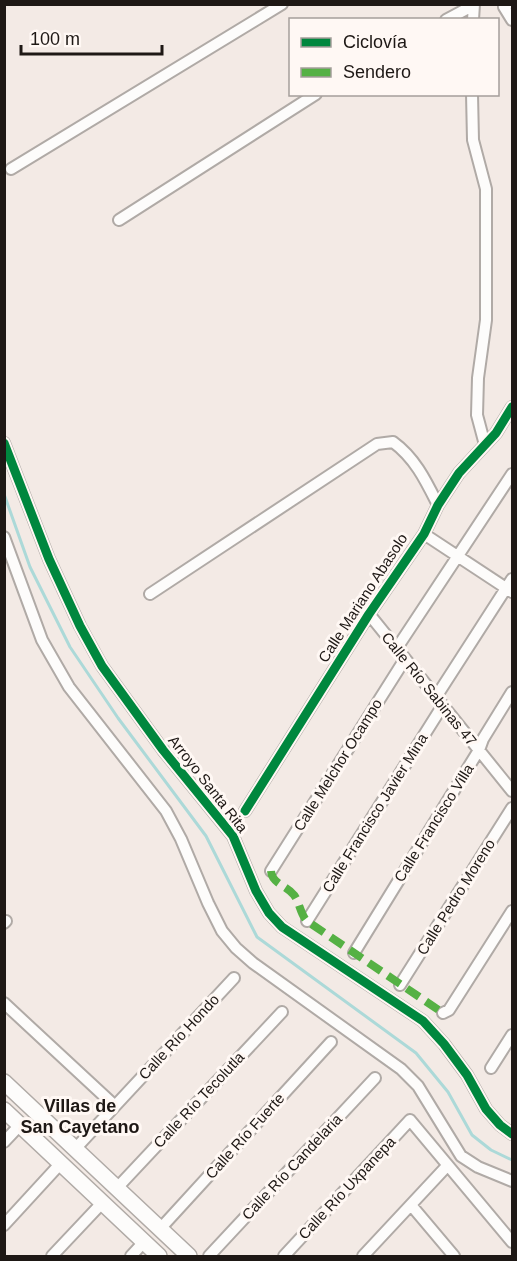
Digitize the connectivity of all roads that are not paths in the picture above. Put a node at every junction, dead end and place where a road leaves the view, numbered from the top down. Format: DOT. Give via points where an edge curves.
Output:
graph roads {
  1 [pos="282,4"];
  2 [pos="474,5"];
  3 [pos="506,6"];
  4 [pos="450,18"];
  5 [pos="513,20"];
  6 [pos="313,96"];
  7 [pos="472,96"];
  8 [pos="11,169"];
  9 [pos="119,220"];
  10 [pos="513,407"];
  11 [pos="4,443"];
  12 [pos="485,445"];
  13 [pos="513,474"];
  14 [pos="438,506"];
  15 [pos="424,534"];
  16 [pos="4,537"];
  17 [pos="458,556"];
  18 [pos="510,586"];
  19 [pos="150,594"];
  20 [pos="369,614"];
  21 [pos="397,648"];
  22 [pos="405,659"];
  23 [pos="513,692"];
  24 [pos="439,701"];
  25 [pos="479,750"];
  26 [pos="513,791"];
  27 [pos="513,808"];
  28 [pos="245,811"];
  29 [pos="271,871"];
  30 [pos="513,911"];
  31 [pos="307,921"];
  32 [pos="354,953"];
  33 [pos="234,978"];
  34 [pos="400,985"];
  35 [pos="4,1003"];
  36 [pos="282,1012"];
  37 [pos="443,1013"];
  38 [pos="513,1035"];
  39 [pos="331,1042"];
  40 [pos="490,1068"];
  41 [pos="375,1078"];
  42 [pos="4,1082"];
  43 [pos="116,1106"];
  44 [pos="4,1110"];
  45 [pos="20,1125"];
  46 [pos="513,1134"];
  47 [pos="4,1142"];
  48 [pos="75,1149"];
  49 [pos="61,1163"];
  50 [pos="447,1166"];
  51 [pos="99,1172"];
  52 [pos="513,1182"];
  53 [pos="86,1187"];
  54 [pos="117,1188"];
  55 [pos="102,1203"];
  56 [pos="411,1205"];
  57 [pos="4,1225"];
  58 [pos="160,1229"];
  59 [pos="144,1242"];
  60 [pos="513,1242"];
  61 [pos="52,1257"];
  62 [pos="131,1257"];
  63 [pos="159,1257"];
  64 [pos="189,1257"];
  65 [pos="208,1257"];
  66 [pos="284,1257"];
  67 [pos="363,1257"];
  68 [pos="454,1257"];
  1 -- 8 [label="street"];
  2 -- 4 [label="street"];
  3 -- 5 [label="street"];
  6 -- 9 [label="street"];
  7 -- 12 [label="street" via="473,140 486,189 486,320 477,415"];
  10 -- 12 [label="street, Calle Mariano Abasolo"];
  11 -- 46 [label="street, Arroyo Santa Rita" via="49,559 102,666 233,836 269,913 282,927 423,1022 467,1075 486,1109"];
  12 -- 14 [label="street, Calle Mariano Abasolo" via="459,473"];
  13 -- 17 [label="street"];
  14 -- 15 [label="street, Calle Mariano Abasolo"];
  14 -- 19 [label="street" via="405,451 393,442 377,444"];
  15 -- 17 [label="street"];
  15 -- 20 [label="street, Calle Mariano Abasolo"];
  16 -- 52 [label="street" via="42,640 69,687 166,811 222,931 253,963 401,1069 418,1086 461,1156"];
  17 -- 18 [label="street"];
  17 -- 21 [label="street"];
  18 -- 24 [label="street, Calle Francisco Javier Mina"];
  20 -- 21 [label="street, Calle Río Sabinas 47"];
  20 -- 28 [label="street, Calle Mariano Abasolo"];
  21 -- 22 [label="street, Calle Río Sabinas 47"];
  22 -- 24 [label="street, Calle Río Sabinas 47"];
  22 -- 29 [label="street, Calle Melchor Ocampo"];
  23 -- 25 [label="street, Calle Francisco Villa"];
  24 -- 25 [label="street, Calle Río Sabinas 47"];
  24 -- 31 [label="street, Calle Francisco Javier Mina"];
  25 -- 26 [label="street, Calle Río Sabinas 47"];
  25 -- 32 [label="street, Calle Francisco Villa"];
  27 -- 34 [label="street, Calle Pedro Moreno"];
  30 -- 37 [label="street" via="449,1010"];
  33 -- 43 [label="street, Calle Río Hondo"];
  35 -- 43 [label="street"];
  36 -- 54 [label="street, Calle Río Tecolutla"];
  38 -- 40 [label="street"];
  39 -- 58 [label="street, Calle Río Fuerte"];
  41 -- 65 [label="street, Calle Río Candelaria"];
  42 -- 48 [label="street"];
  43 -- 48 [label="street, Calle Río Hondo"];
  44 -- 45 [label="street"];
  45 -- 47 [label="street"];
  45 -- 49 [label="street"];
  48 -- 51 [label="street"];
  49 -- 53 [label="street"];
  49 -- 57 [label="street"];
  50 -- 56 [label="street"];
  50 -- 60 [label="street"];
  50 -- 66 [label="street, Calle Río Uxpanepa" via="410,1120"];
  51 -- 53 [label="street"];
  51 -- 54 [label="street"];
  53 -- 55 [label="street"];
  54 -- 58 [label="street"];
  55 -- 59 [label="street"];
  55 -- 61 [label="street"];
  56 -- 67 [label="street"];
  56 -- 68 [label="street"];
  58 -- 64 [label="street"];
  59 -- 62 [label="street"];
  59 -- 63 [label="street"];
}
